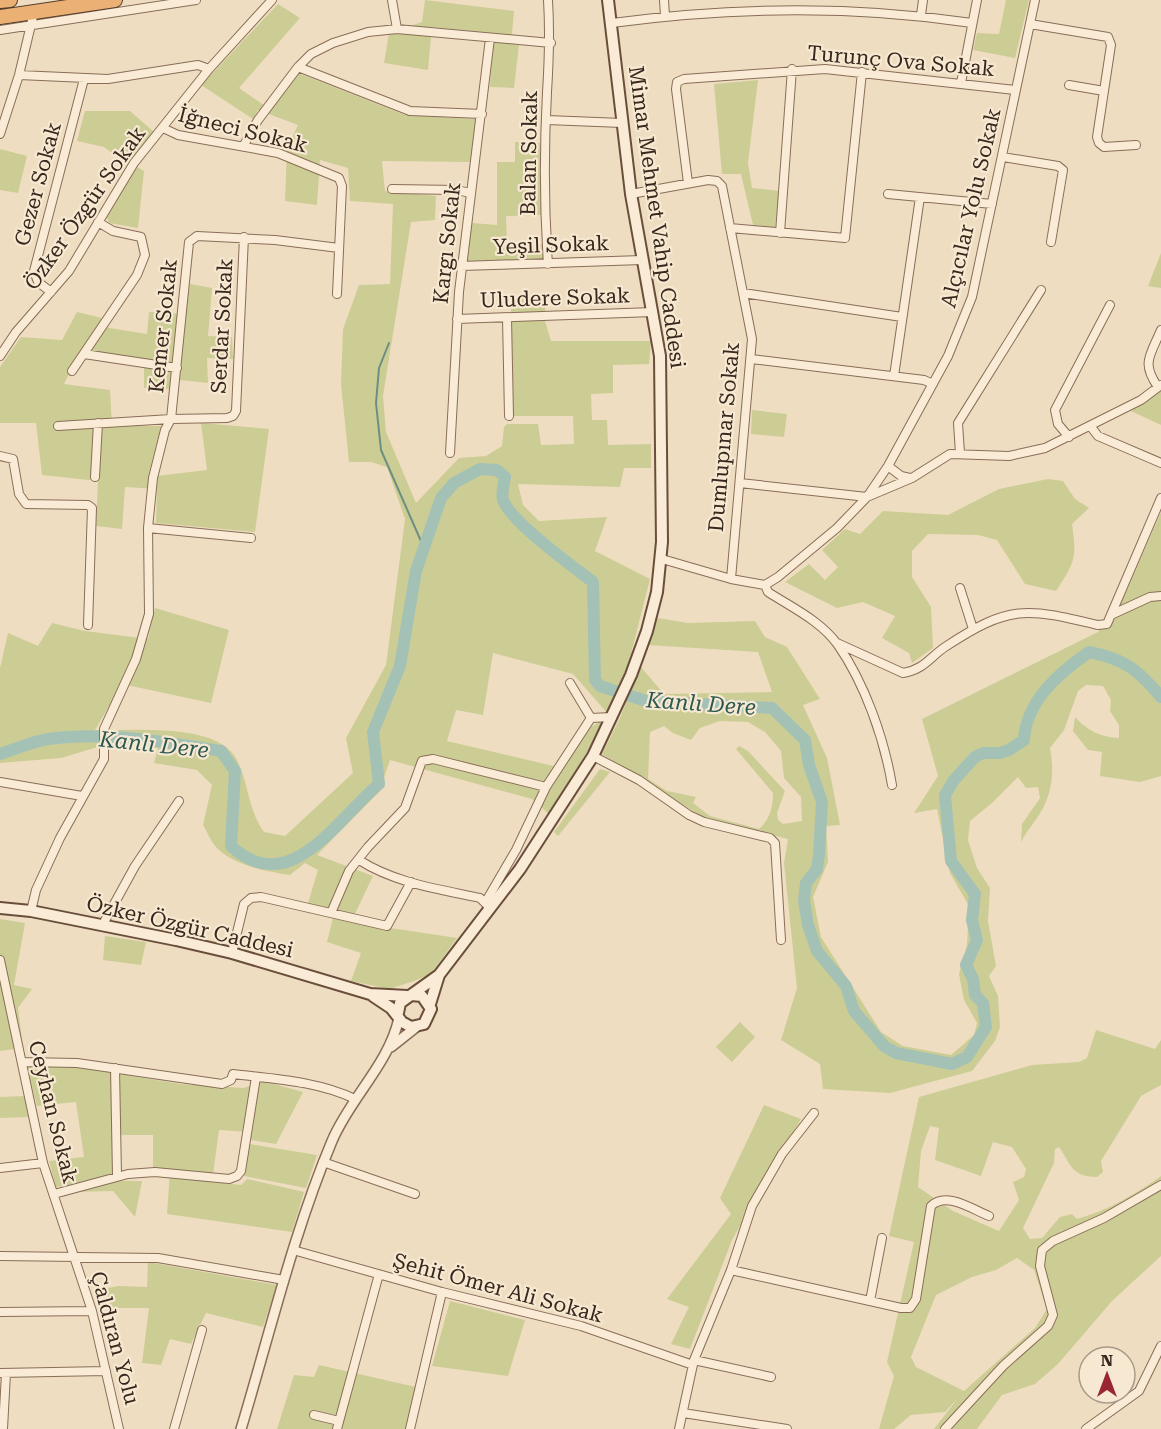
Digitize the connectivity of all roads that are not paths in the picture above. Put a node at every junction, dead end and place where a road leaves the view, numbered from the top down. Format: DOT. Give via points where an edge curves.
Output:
graph roads {
  1 [pos="10,0"];
  2 [pos="116,0"];
  3 [pos="196,0"];
  4 [pos="272,0"];
  5 [pos="392,0"];
  6 [pos="548,0"];
  7 [pos="610,0"];
  8 [pos="664,0"];
  9 [pos="923,0"];
  10 [pos="977,0"];
  11 [pos="1035,0"];
  12 [pos="0,1"];
  13 [pos="34,12"];
  14 [pos="921,15"];
  15 [pos="0,16"];
  16 [pos="665,16"];
  17 [pos="611,20"];
  18 [pos="972,23"];
  19 [pos="1030,24"];
  20 [pos="30,27"];
  21 [pos="397,29"];
  22 [pos="0,30"];
  23 [pos="490,38"];
  24 [pos="551,43"];
  25 [pos="297,67"];
  26 [pos="209,69"];
  27 [pos="792,69"];
  28 [pos="862,72"];
  29 [pos="19,75"];
  30 [pos="84,79"];
  31 [pos="961,83"];
  32 [pos="1069,85"];
  33 [pos="1015,90"];
  34 [pos="1104,91"];
  35 [pos="482,114"];
  36 [pos="547,120"];
  37 [pos="622,123"];
  38 [pos="163,128"];
  39 [pos="0,134"];
  40 [pos="1136,145"];
  41 [pos="244,146"];
  42 [pos="1003,157"];
  43 [pos="688,183"];
  44 [pos="392,189"];
  45 [pos="470,193"];
  46 [pos="631,194"];
  47 [pos="888,194"];
  48 [pos="920,197"];
  49 [pos="992,204"];
  50 [pos="99,222"];
  51 [pos="730,228"];
  52 [pos="780,233"];
  53 [pos="244,237"];
  54 [pos="1051,242"];
  55 [pos="339,248"];
  56 [pos="642,260"];
  57 [pos="548,264"];
  58 [pos="461,266"];
  59 [pos="1041,290"];
  60 [pos="51,292"];
  61 [pos="743,293"];
  62 [pos="337,294"];
  63 [pos="1110,305"];
  64 [pos="653,312"];
  65 [pos="903,317"];
  66 [pos="507,318"];
  67 [pos="457,319"];
  68 [pos="1161,330"];
  69 [pos="84,354"];
  70 [pos="0,356"];
  71 [pos="751,359"];
  72 [pos="177,368"];
  73 [pos="72,371"];
  74 [pos="894,376"];
  75 [pos="933,384"];
  76 [pos="1160,386"];
  77 [pos="508,416"];
  78 [pos="171,419"];
  79 [pos="98,423"];
  80 [pos="58,426"];
  81 [pos="1091,427"];
  82 [pos="1069,437"];
  83 [pos="450,453"];
  84 [pos="960,453"];
  85 [pos="0,456"];
  86 [pos="1161,463"];
  87 [pos="888,466"];
  88 [pos="95,477"];
  89 [pos="912,478"];
  90 [pos="740,483"];
  91 [pos="867,497"];
  92 [pos="1161,498"];
  93 [pos="148,528"];
  94 [pos="251,538"];
  95 [pos="662,559"];
  96 [pos="731,579"];
  97 [pos="765,585"];
  98 [pos="960,588"];
  99 [pos="1161,596"];
  100 [pos="1113,614"];
  101 [pos="88,625"];
  102 [pos="974,629"];
  103 [pos="837,643"];
  104 [pos="570,683"];
  105 [pos="612,717"];
  106 [pos="591,718"];
  107 [pos="593,756"];
  108 [pos="0,783"];
  109 [pos="892,785"];
  110 [pos="546,787"];
  111 [pos="82,796"];
  112 [pos="178,801"];
  113 [pos="359,860"];
  114 [pos="411,882"];
  115 [pos="488,905"];
  116 [pos="2,911"];
  117 [pos="31,911"];
  118 [pos="331,913"];
  119 [pos="102,926"];
  120 [pos="781,940"];
  121 [pos="232,953"];
  122 [pos="0,960"];
  123 [pos="439,975"];
  124 [pos="370,994"];
  125 [pos="409,996"];
  126 [pos="430,1004"];
  127 [pos="399,1016"];
  128 [pos="416,1028"];
  129 [pos="391,1047"];
  130 [pos="23,1062"];
  131 [pos="114,1068"];
  132 [pos="256,1077"];
  133 [pos="355,1099"];
  134 [pos="814,1113"];
  135 [pos="43,1162"];
  136 [pos="323,1162"];
  137 [pos="0,1168"];
  138 [pos="117,1176"];
  139 [pos="1161,1185"];
  140 [pos="54,1194"];
  141 [pos="415,1194"];
  142 [pos="989,1216"];
  143 [pos="882,1238"];
  144 [pos="293,1250"];
  145 [pos="0,1256"];
  146 [pos="75,1256"];
  147 [pos="731,1270"];
  148 [pos="379,1274"];
  149 [pos="284,1280"];
  150 [pos="442,1292"];
  151 [pos="870,1301"];
  152 [pos="92,1311"];
  153 [pos="0,1312"];
  154 [pos="202,1330"];
  155 [pos="1161,1346"];
  156 [pos="693,1363"];
  157 [pos="106,1371"];
  158 [pos="3,1373"];
  159 [pos="771,1377"];
  160 [pos="683,1413"];
  161 [pos="314,1415"];
  162 [pos="338,1425"];
  163 [pos="3,1429"];
  164 [pos="119,1429"];
  165 [pos="174,1429"];
  166 [pos="242,1429"];
  167 [pos="410,1429"];
  168 [pos="679,1429"];
  169 [pos="787,1429"];
  170 [pos="945,1429"];
  171 [pos="1086,1429"];
  1 -- 12 [label="highway"];
  2 -- 13 [label="highway"];
  3 -- 20 [label="street"];
  4 -- 26 [label="street, Özker Özgür Sokak"];
  5 -- 21 [label="street"];
  6 -- 24 [label="street, Balan Sokak"];
  7 -- 17 [label="main road, Mimar Mehmet Vahip Caddesi"];
  8 -- 16 [label="street"];
  9 -- 14 [label="street"];
  10 -- 18 [label="street"];
  11 -- 19 [label="street, Alçıcılar Yolu Sokak"];
  13 -- 15 [label="highway"];
  13 -- 20 [label="street"];
  14 -- 16 [label="street" via="819,9"];
  14 -- 18 [label="street"];
  16 -- 17 [label="street"];
  17 -- 37 [label="main road, Mimar Mehmet Vahip Caddesi"];
  18 -- 31 [label="street"];
  19 -- 33 [label="street, Alçıcılar Yolu Sokak"];
  19 -- 34 [label="street" via="1108,38 1111,45"];
  20 -- 22 [label="street"];
  20 -- 29 [label="street"];
  21 -- 23 [label="street"];
  21 -- 25 [label="street" via="368,32 333,43 311,54"];
  23 -- 24 [label="street"];
  23 -- 35 [label="street, Kargı Sokak"];
  24 -- 36 [label="street, Balan Sokak"];
  25 -- 35 [label="street" via="410,111"];
  25 -- 41 [label="street" via="247,136"];
  26 -- 30 [label="street" via="198,65"];
  26 -- 38 [label="street, Özker Özgür Sokak"];
  27 -- 28 [label="street, Turunç Ova Sokak"];
  27 -- 43 [label="street, Turunç Ova Sokak" via="677,82"];
  27 -- 52 [label="street"];
  28 -- 31 [label="street, Turunç Ova Sokak"];
  28 -- 52 [label="street" via="846,238"];
  29 -- 30 [label="street"];
  29 -- 39 [label="street"];
  30 -- 60 [label="street, Gezer Sokak" via="33,271 38,282"];
  31 -- 33 [label="street, Turunç Ova Sokak"];
  32 -- 34 [label="street"];
  33 -- 42 [label="street, Alçıcılar Yolu Sokak"];
  34 -- 40 [label="street" via="1099,144"];
  35 -- 45 [label="street, Kargı Sokak"];
  36 -- 37 [label="street"];
  36 -- 57 [label="street, Balan Sokak"];
  37 -- 46 [label="main road, Mimar Mehmet Vahip Caddesi"];
  38 -- 41 [label="street, İğneci Sokak" via="178,135"];
  38 -- 50 [label="street, Özker Özgür Sokak" via="134,163"];
  41 -- 55 [label="street, İğneci Sokak" via="278,153 339,178"];
  42 -- 49 [label="street, Alçıcılar Yolu Sokak"];
  42 -- 54 [label="street" via="1063,170"];
  43 -- 46 [label="street"];
  43 -- 51 [label="street, Dumlupınar Sokak" via="708,180 722,186"];
  44 -- 45 [label="street"];
  45 -- 58 [label="street, Kargı Sokak"];
  46 -- 56 [label="main road, Mimar Mehmet Vahip Caddesi"];
  47 -- 48 [label="street"];
  48 -- 49 [label="street"];
  48 -- 65 [label="street"];
  49 -- 75 [label="street, Alçıcılar Yolu Sokak" via="972,297"];
  50 -- 60 [label="street, Özker Özgür Sokak"];
  50 -- 69 [label="street" via="113,231 141,237 145,255 137,275"];
  51 -- 52 [label="street"];
  51 -- 61 [label="street, Dumlupınar Sokak"];
  53 -- 55 [label="street"];
  53 -- 72 [label="street, Kemer Sokak" via="197,236 189,242"];
  53 -- 78 [label="street, Serdar Sokak" via="236,411 227,418"];
  55 -- 62 [label="street, İğneci Sokak"];
  56 -- 57 [label="street, Yeşil Sokak"];
  56 -- 64 [label="main road, Mimar Mehmet Vahip Caddesi"];
  57 -- 58 [label="street, Yeşil Sokak"];
  58 -- 67 [label="street, Kargı Sokak"];
  59 -- 84 [label="street" via="958,423"];
  60 -- 70 [label="street, Özker Özgür Sokak"];
  61 -- 65 [label="street"];
  61 -- 71 [label="street, Dumlupınar Sokak" via="752,339"];
  63 -- 82 [label="street" via="1055,410 1058,424"];
  64 -- 66 [label="street, Uludere Sokak"];
  64 -- 95 [label="main road, Mimar Mehmet Vahip Caddesi" via="660,356"];
  65 -- 74 [label="street"];
  66 -- 67 [label="street, Uludere Sokak"];
  66 -- 77 [label="street"];
  67 -- 83 [label="street, Kargı Sokak"];
  68 -- 76 [label="street" via="1147,364 1148,372"];
  69 -- 72 [label="street"];
  69 -- 73 [label="street"];
  71 -- 74 [label="street"];
  71 -- 90 [label="street, Dumlupınar Sokak"];
  72 -- 78 [label="street, Kemer Sokak"];
  74 -- 75 [label="street"];
  75 -- 87 [label="street, Alçıcılar Yolu Sokak"];
  76 -- 81 [label="street"];
  78 -- 79 [label="street"];
  78 -- 93 [label="street, Kemer Sokak" via="153,478"];
  79 -- 80 [label="street"];
  79 -- 88 [label="street"];
  81 -- 82 [label="street"];
  81 -- 86 [label="street" via="1098,436"];
  82 -- 84 [label="street" via="1045,448 1009,456"];
  84 -- 89 [label="street" via="941,458"];
  85 -- 101 [label="street" via="13,459 19,494 26,504 92,508"];
  87 -- 89 [label="street" via="901,476"];
  87 -- 91 [label="street, Alçıcılar Yolu Sokak"];
  89 -- 91 [label="street"];
  90 -- 91 [label="street"];
  90 -- 96 [label="street, Dumlupınar Sokak"];
  91 -- 97 [label="street, Alçıcılar Yolu Sokak" via="837,528"];
  92 -- 100 [label="street" via="1120,589"];
  93 -- 94 [label="street"];
  93 -- 111 [label="street, Kemer Sokak" via="149,614 136,659 104,729 105,746 99,769"];
  95 -- 96 [label="street"];
  95 -- 105 [label="main road, Mimar Mehmet Vahip Caddesi" via="647,631"];
  96 -- 97 [label="street"];
  97 -- 103 [label="street" via="768,592"];
  98 -- 102 [label="street"];
  99 -- 100 [label="street"];
  100 -- 102 [label="street" via="1107,624 1098,625 1025,611 1004,615"];
  102 -- 103 [label="street" via="943,648 926,665 903,673"];
  103 -- 109 [label="street" via="868,705 885,751"];
  104 -- 106 [label="street"];
  105 -- 106 [label="street"];
  105 -- 107 [label="main road, Mimar Mehmet Vahip Caddesi"];
  106 -- 110 [label="street"];
  107 -- 115 [label="main road, Mimar Mehmet Vahip Caddesi" via="540,840"];
  107 -- 120 [label="street" via="639,780 696,819 770,838 775,843"];
  108 -- 111 [label="street"];
  110 -- 113 [label="street" via="433,759 422,761 405,808"];
  110 -- 115 [label="street"];
  111 -- 117 [label="street" via="36,890"];
  112 -- 119 [label="street"];
  113 -- 114 [label="street" via="376,871"];
  113 -- 118 [label="street" via="349,871"];
  114 -- 115 [label="street" via="480,898"];
  114 -- 118 [label="street" via="387,926"];
  115 -- 123 [label="main road, Mimar Mehmet Vahip Caddesi"];
  116 -- 117 [label="main road, Özker Özgür Caddesi"];
  117 -- 119 [label="main road, Özker Özgür Caddesi"];
  118 -- 121 [label="street" via="251,897 244,904"];
  119 -- 121 [label="main road, Özker Özgür Caddesi"];
  121 -- 124 [label="main road, Özker Özgür Caddesi"];
  122 -- 130 [label="street, Ceyhan Sokak"];
  123 -- 125 [label="main road, Mimar Mehmet Vahip Caddesi"];
  123 -- 126 [label="main road, Mimar Mehmet Vahip Caddesi"];
  124 -- 125 [label="main road, Özker Özgür Caddesi"];
  124 -- 127 [label="main road, Özker Özgür Caddesi"];
  125 -- 126 [label="main road" via="422,996"];
  125 -- 127 [label="main road" via="400,1003"];
  126 -- 128 [label="main road" via="429,1020"];
  127 -- 128 [label="main road" via="406,1025"];
  127 -- 129 [label="street"];
  128 -- 129 [label="street"];
  129 -- 133 [label="street"];
  130 -- 131 [label="street"];
  130 -- 135 [label="street, Ceyhan Sokak"];
  131 -- 132 [label="street" via="222,1084 231,1080 233,1074"];
  131 -- 138 [label="street"];
  132 -- 133 [label="street" via="320,1086"];
  132 -- 138 [label="street" via="237,1176 229,1179 156,1172"];
  133 -- 136 [label="street"];
  134 -- 147 [label="street" via="782,1154 752,1206"];
  135 -- 137 [label="street"];
  135 -- 140 [label="street, Ceyhan Sokak"];
  136 -- 141 [label="street"];
  136 -- 144 [label="street"];
  138 -- 140 [label="street"];
  139 -- 170 [label="street" via="1104,1218 1053,1241 1042,1251 1041,1266 1053,1315 1048,1326 1003,1366"];
  140 -- 146 [label="street, Ceyhan Sokak"];
  142 -- 151 [label="street" via="946,1199 937,1200 930,1206 916,1299 910,1308"];
  143 -- 151 [label="street"];
  144 -- 148 [label="street, Şehit Ömer Ali Sokak"];
  144 -- 149 [label="street"];
  145 -- 146 [label="street"];
  146 -- 149 [label="street" via="158,1257"];
  146 -- 152 [label="street, Çaldıran Yolu"];
  147 -- 151 [label="street"];
  147 -- 156 [label="street"];
  148 -- 150 [label="street, Şehit Ömer Ali Sokak"];
  148 -- 162 [label="street"];
  149 -- 166 [label="street"];
  150 -- 156 [label="street, Şehit Ömer Ali Sokak" via="581,1326"];
  150 -- 167 [label="street"];
  152 -- 153 [label="street"];
  152 -- 157 [label="street, Çaldıran Yolu"];
  154 -- 165 [label="street"];
  155 -- 171 [label="street" via="1138,1391"];
  156 -- 159 [label="street, Şehit Ömer Ali Sokak"];
  156 -- 160 [label="street"];
  157 -- 158 [label="street"];
  157 -- 164 [label="street, Çaldıran Yolu"];
  158 -- 163 [label="street"];
  160 -- 168 [label="street"];
  160 -- 169 [label="street"];
  161 -- 162 [label="street"];
}
